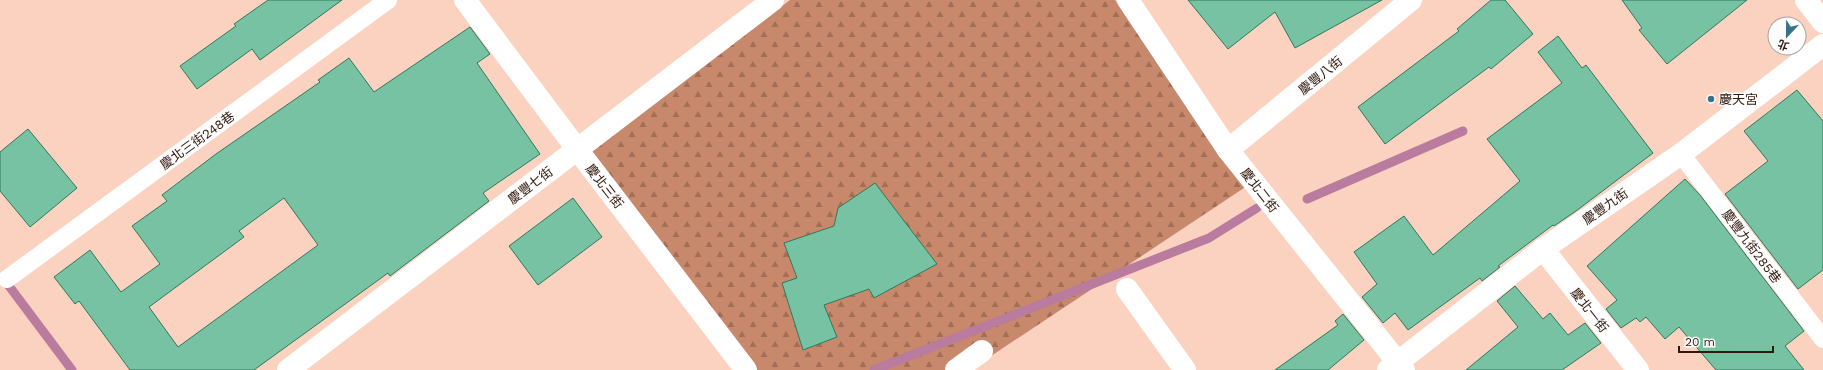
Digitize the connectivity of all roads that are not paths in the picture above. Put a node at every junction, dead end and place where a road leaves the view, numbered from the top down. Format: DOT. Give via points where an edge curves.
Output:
graph roads {
  1 [pos="388,0"];
  2 [pos="465,0"];
  3 [pos="773,0"];
  4 [pos="1128,0"];
  5 [pos="1411,0"];
  6 [pos="1806,0"];
  7 [pos="1823,22"];
  8 [pos="1823,45"];
  9 [pos="577,149"];
  10 [pos="1228,150"];
  11 [pos="1681,154"];
  12 [pos="1543,249"];
  13 [pos="6,279"];
  14 [pos="1127,289"];
  15 [pos="1823,339"];
  16 [pos="982,351"];
  17 [pos="1396,367"];
  18 [pos="288,370"];
  19 [pos="746,370"];
  20 [pos="956,370"];
  21 [pos="1185,370"];
  22 [pos="1638,370"];
  1 -- 13 [label="lane, 慶北三街248巷"];
  2 -- 9 [label="street, 慶北三街"];
  3 -- 9 [label="street, 慶豐七街"];
  4 -- 10 [label="street, 慶北二街"];
  5 -- 10 [label="street, 慶豐八街"];
  6 -- 7 [label="street"];
  8 -- 11 [label="street, 慶豐九街"];
  9 -- 18 [label="street, 慶豐七街"];
  9 -- 19 [label="street, 慶北三街"];
  10 -- 17 [label="street, 慶北二街"];
  11 -- 12 [label="street, 慶豐九街"];
  11 -- 15 [label="lane, 慶豐九街285巷"];
  12 -- 17 [label="street, 慶豐九街"];
  12 -- 22 [label="street, 慶北一街"];
  14 -- 21 [label="street"];
  16 -- 20 [label="street"];
}
